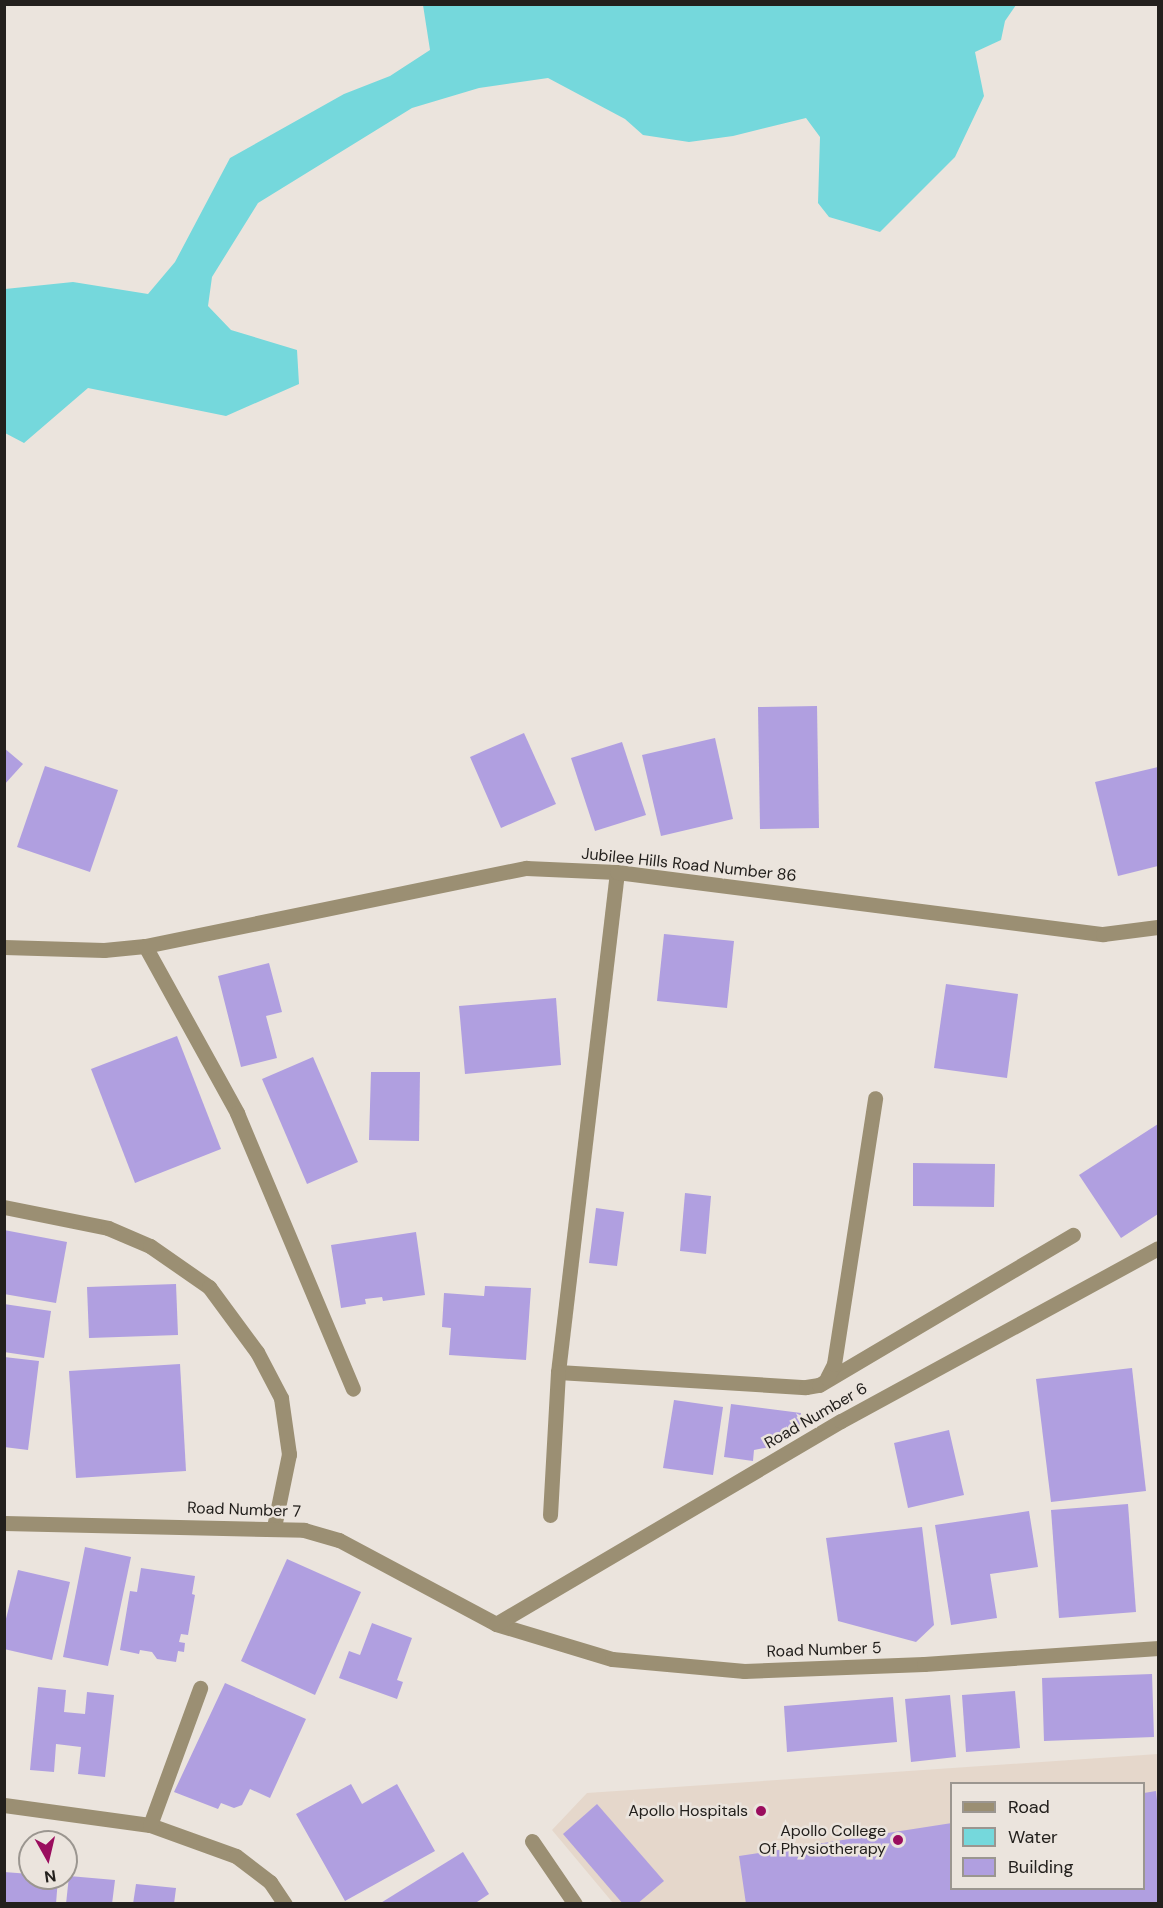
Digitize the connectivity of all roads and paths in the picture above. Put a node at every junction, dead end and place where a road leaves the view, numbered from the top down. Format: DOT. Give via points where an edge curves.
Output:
graph roads {
  1 [pos="617,872"];
  2 [pos="1158,927"];
  3 [pos="145,946"];
  4 [pos="4,947"];
  5 [pos="875,1098"];
  6 [pos="4,1207"];
  7 [pos="1073,1235"];
  8 [pos="1158,1248"];
  9 [pos="558,1372"];
  10 [pos="827,1378"];
  11 [pos="353,1389"];
  12 [pos="550,1515"];
  13 [pos="4,1523"];
  14 [pos="274,1527"];
  15 [pos="496,1624"];
  16 [pos="1158,1648"];
  17 [pos="200,1688"];
  18 [pos="4,1805"];
  19 [pos="150,1825"];
  20 [pos="532,1841"];
  21 [pos="285,1904"];
  22 [pos="575,1904"];
  1 -- 2 [label="street, Jubilee Hills Road Number 86" via="1103,934"];
  1 -- 3 [label="street, Jubilee Hills Road Number 86" via="526,868"];
  1 -- 9 [label="street"];
  3 -- 4 [label="street, Jubilee Hills Road Number 86" via="104,950"];
  3 -- 11 [label="street" via="237,1113"];
  5 -- 10 [label="street" via="834,1364"];
  6 -- 14 [label="street" via="108,1228 150,1246 209,1287 257,1352 281,1398 289,1454"];
  7 -- 10 [label="street"];
  8 -- 15 [label="street, Road Number 6" via="842,1421"];
  9 -- 10 [label="street" via="806,1387"];
  9 -- 12 [label="street"];
  13 -- 14 [label="street, Road Number 7"];
  14 -- 15 [label="street, Road Number 7" via="339,1540"];
  15 -- 16 [label="street, Road Number 5" via="612,1659 744,1671"];
  17 -- 19 [label="street"];
  18 -- 19 [label="street"];
  19 -- 21 [label="street" via="236,1856 270,1882"];
  20 -- 22 [label="street"];
}
